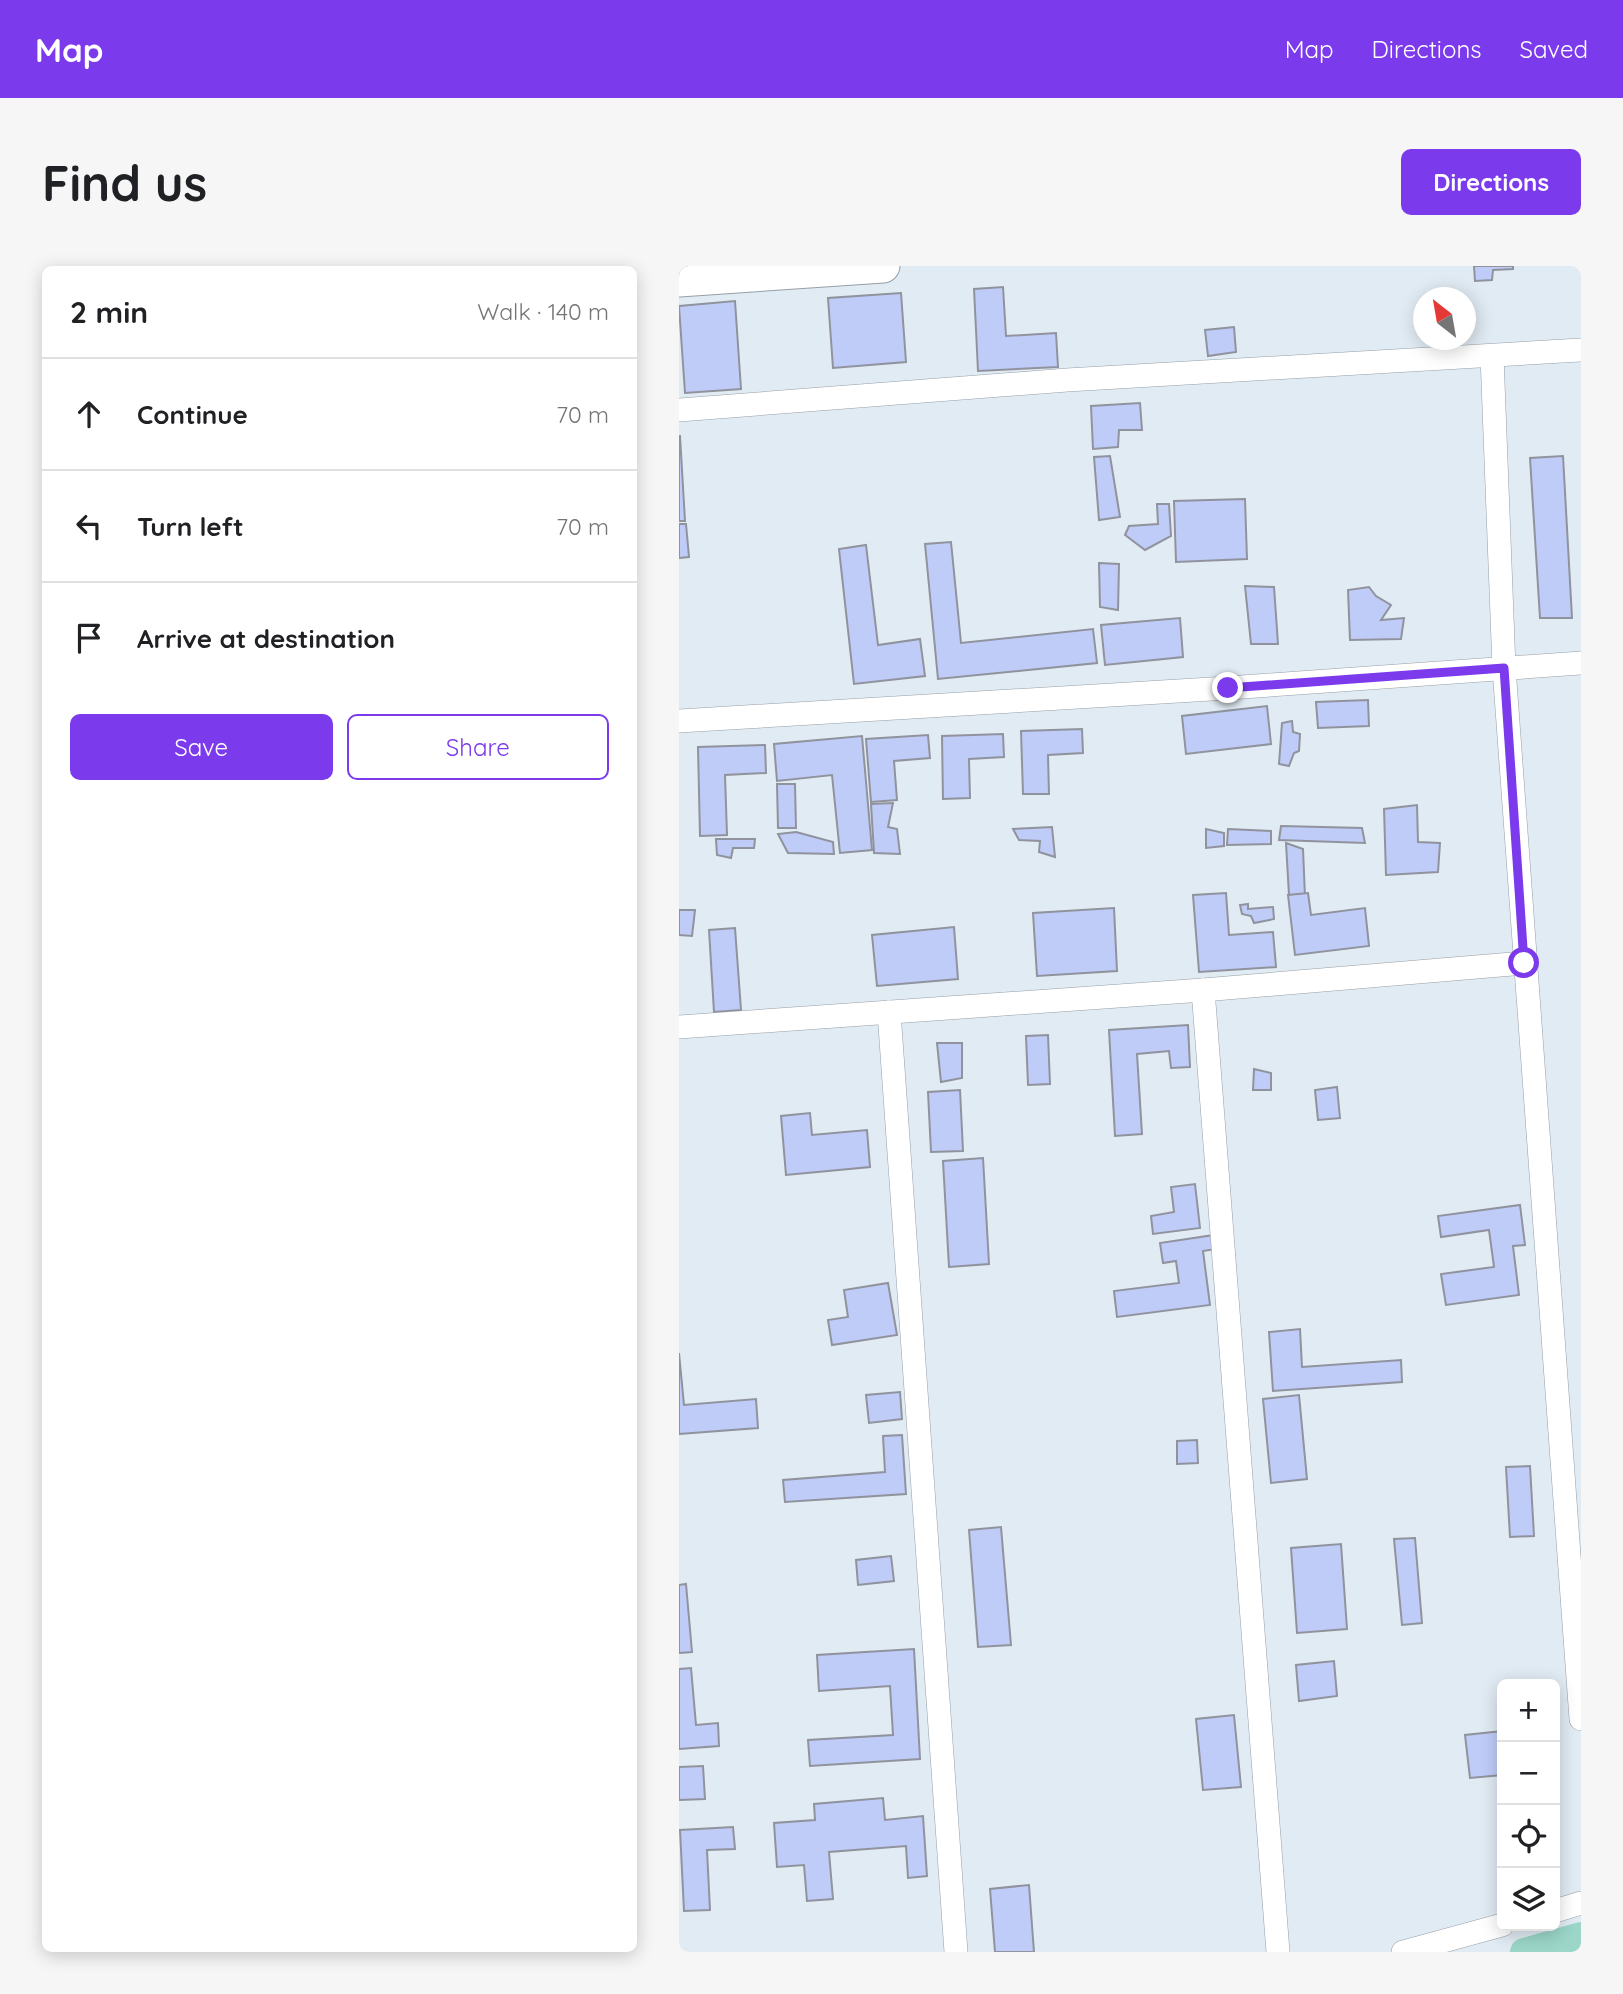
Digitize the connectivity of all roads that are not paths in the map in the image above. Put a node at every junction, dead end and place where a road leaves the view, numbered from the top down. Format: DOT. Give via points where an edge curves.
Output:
graph roads {
  1 [pos="883,266"];
  2 [pos="680,275"];
  3 [pos="1581,350"];
  4 [pos="1492,356"];
  5 [pos="679,410"];
  6 [pos="1581,663"];
  7 [pos="1504,668"];
  8 [pos="679,721"];
  9 [pos="1524,963"];
  10 [pos="1203,990"];
  11 [pos="889,1012"];
  12 [pos="679,1027"];
  13 [pos="1581,1719"];
  14 [pos="1581,1903"];
  15 [pos="1560,1909"];
  16 [pos="1497,1926"];
  17 [pos="956,1952"];
  18 [pos="1278,1952"];
  19 [pos="1402,1952"];
  1 -- 2 [label="street"];
  3 -- 4 [label="street"];
  4 -- 5 [label="street" via="1067,380"];
  4 -- 7 [label="street"];
  6 -- 7 [label="street"];
  7 -- 8 [label="street"];
  7 -- 9 [label="street"];
  9 -- 10 [label="street"];
  9 -- 13 [label="street"];
  10 -- 11 [label="street"];
  10 -- 18 [label="street"];
  11 -- 12 [label="street"];
  11 -- 17 [label="street"];
  14 -- 15 [label="street"];
  16 -- 19 [label="street"];
}
